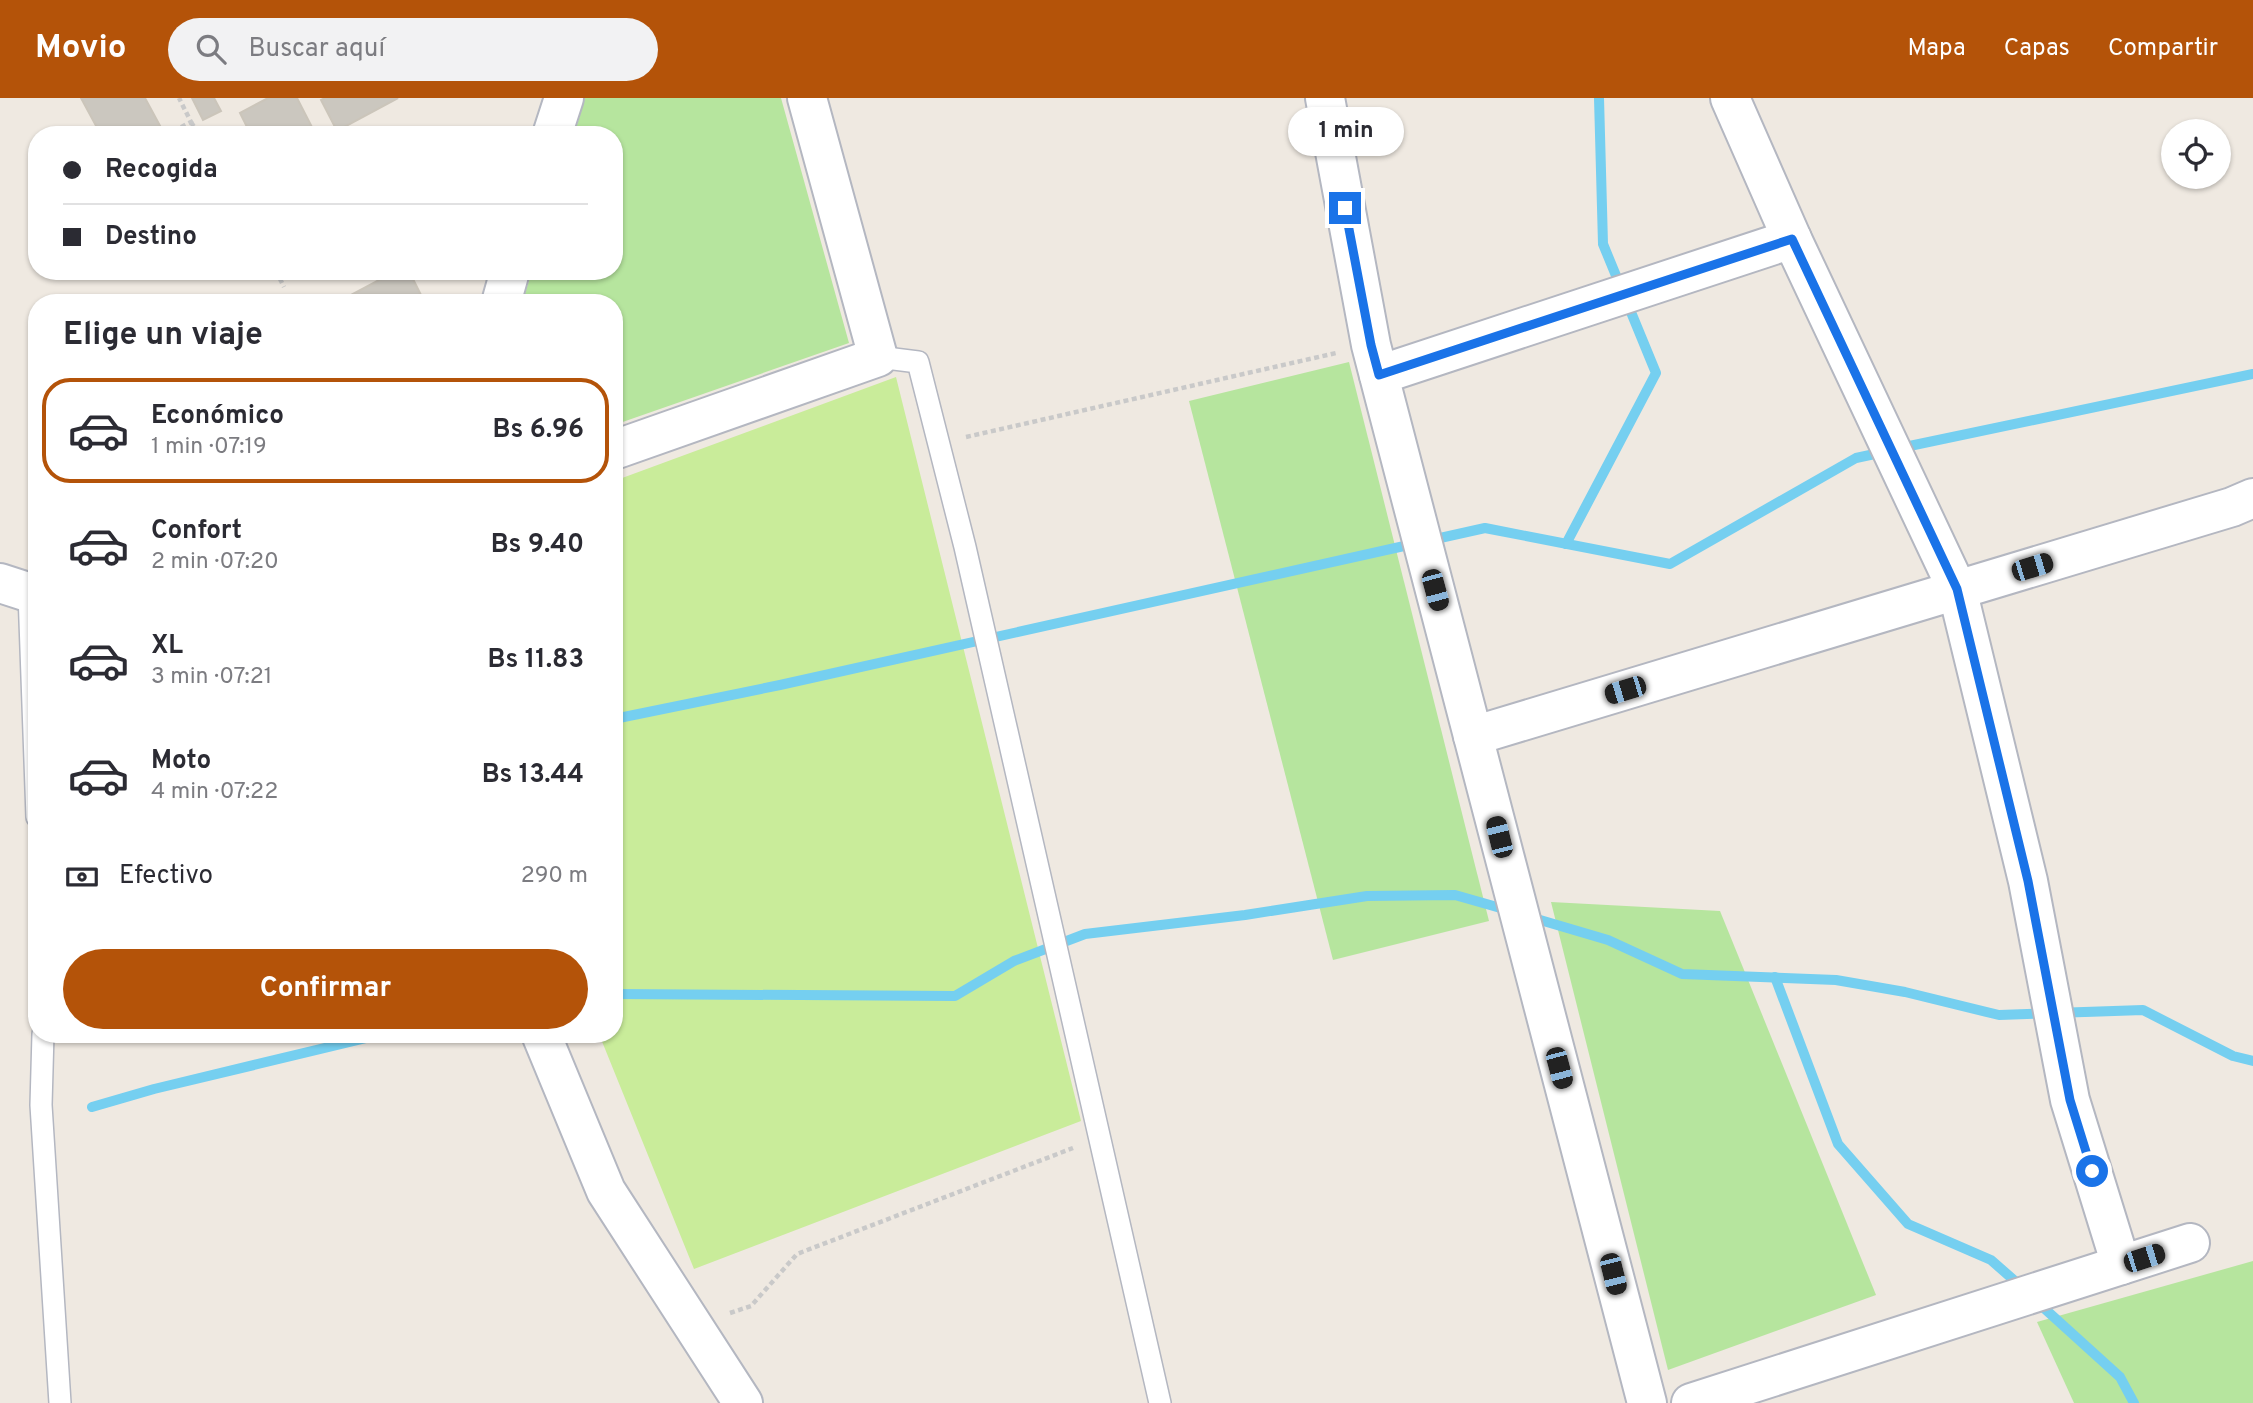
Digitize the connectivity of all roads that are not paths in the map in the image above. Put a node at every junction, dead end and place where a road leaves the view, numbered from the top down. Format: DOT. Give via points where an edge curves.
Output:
graph roads {
  1 [pos="564,98"];
  2 [pos="807,98"];
  3 [pos="1325,98"];
  4 [pos="1730,98"];
  5 [pos="555,126"];
  6 [pos="1792,239"];
  7 [pos="878,357"];
  8 [pos="1375,360"];
  9 [pos="623,447"];
  10 [pos="2253,498"];
  11 [pos="1957,589"];
  12 [pos="22,590"];
  13 [pos="28,681"];
  14 [pos="1473,736"];
  15 [pos="43,1043"];
  16 [pos="545,1043"];
  17 [pos="2190,1242"];
  18 [pos="2121,1265"];
  19 [pos="60,1403"];
  20 [pos="743,1403"];
  21 [pos="1160,1403"];
  22 [pos="1647,1403"];
  23 [pos="1691,1403"];
  1 -- 5 [label="street"];
  2 -- 7 [label="street"];
  3 -- 8 [label="street"];
  4 -- 6 [label="street"];
  6 -- 8 [label="street"];
  6 -- 11 [label="street"];
  7 -- 9 [label="street"];
  7 -- 21 [label="lane" via="918,362 965,548"];
  8 -- 14 [label="street"];
  10 -- 11 [label="street"];
  11 -- 14 [label="street"];
  11 -- 18 [label="street" via="2028,881 2070,1100"];
  12 -- 13 [label="lane"];
  14 -- 22 [label="street"];
  15 -- 19 [label="lane" via="41,1104"];
  16 -- 20 [label="street" via="606,1191"];
  17 -- 18 [label="street"];
  18 -- 23 [label="street"];
}
